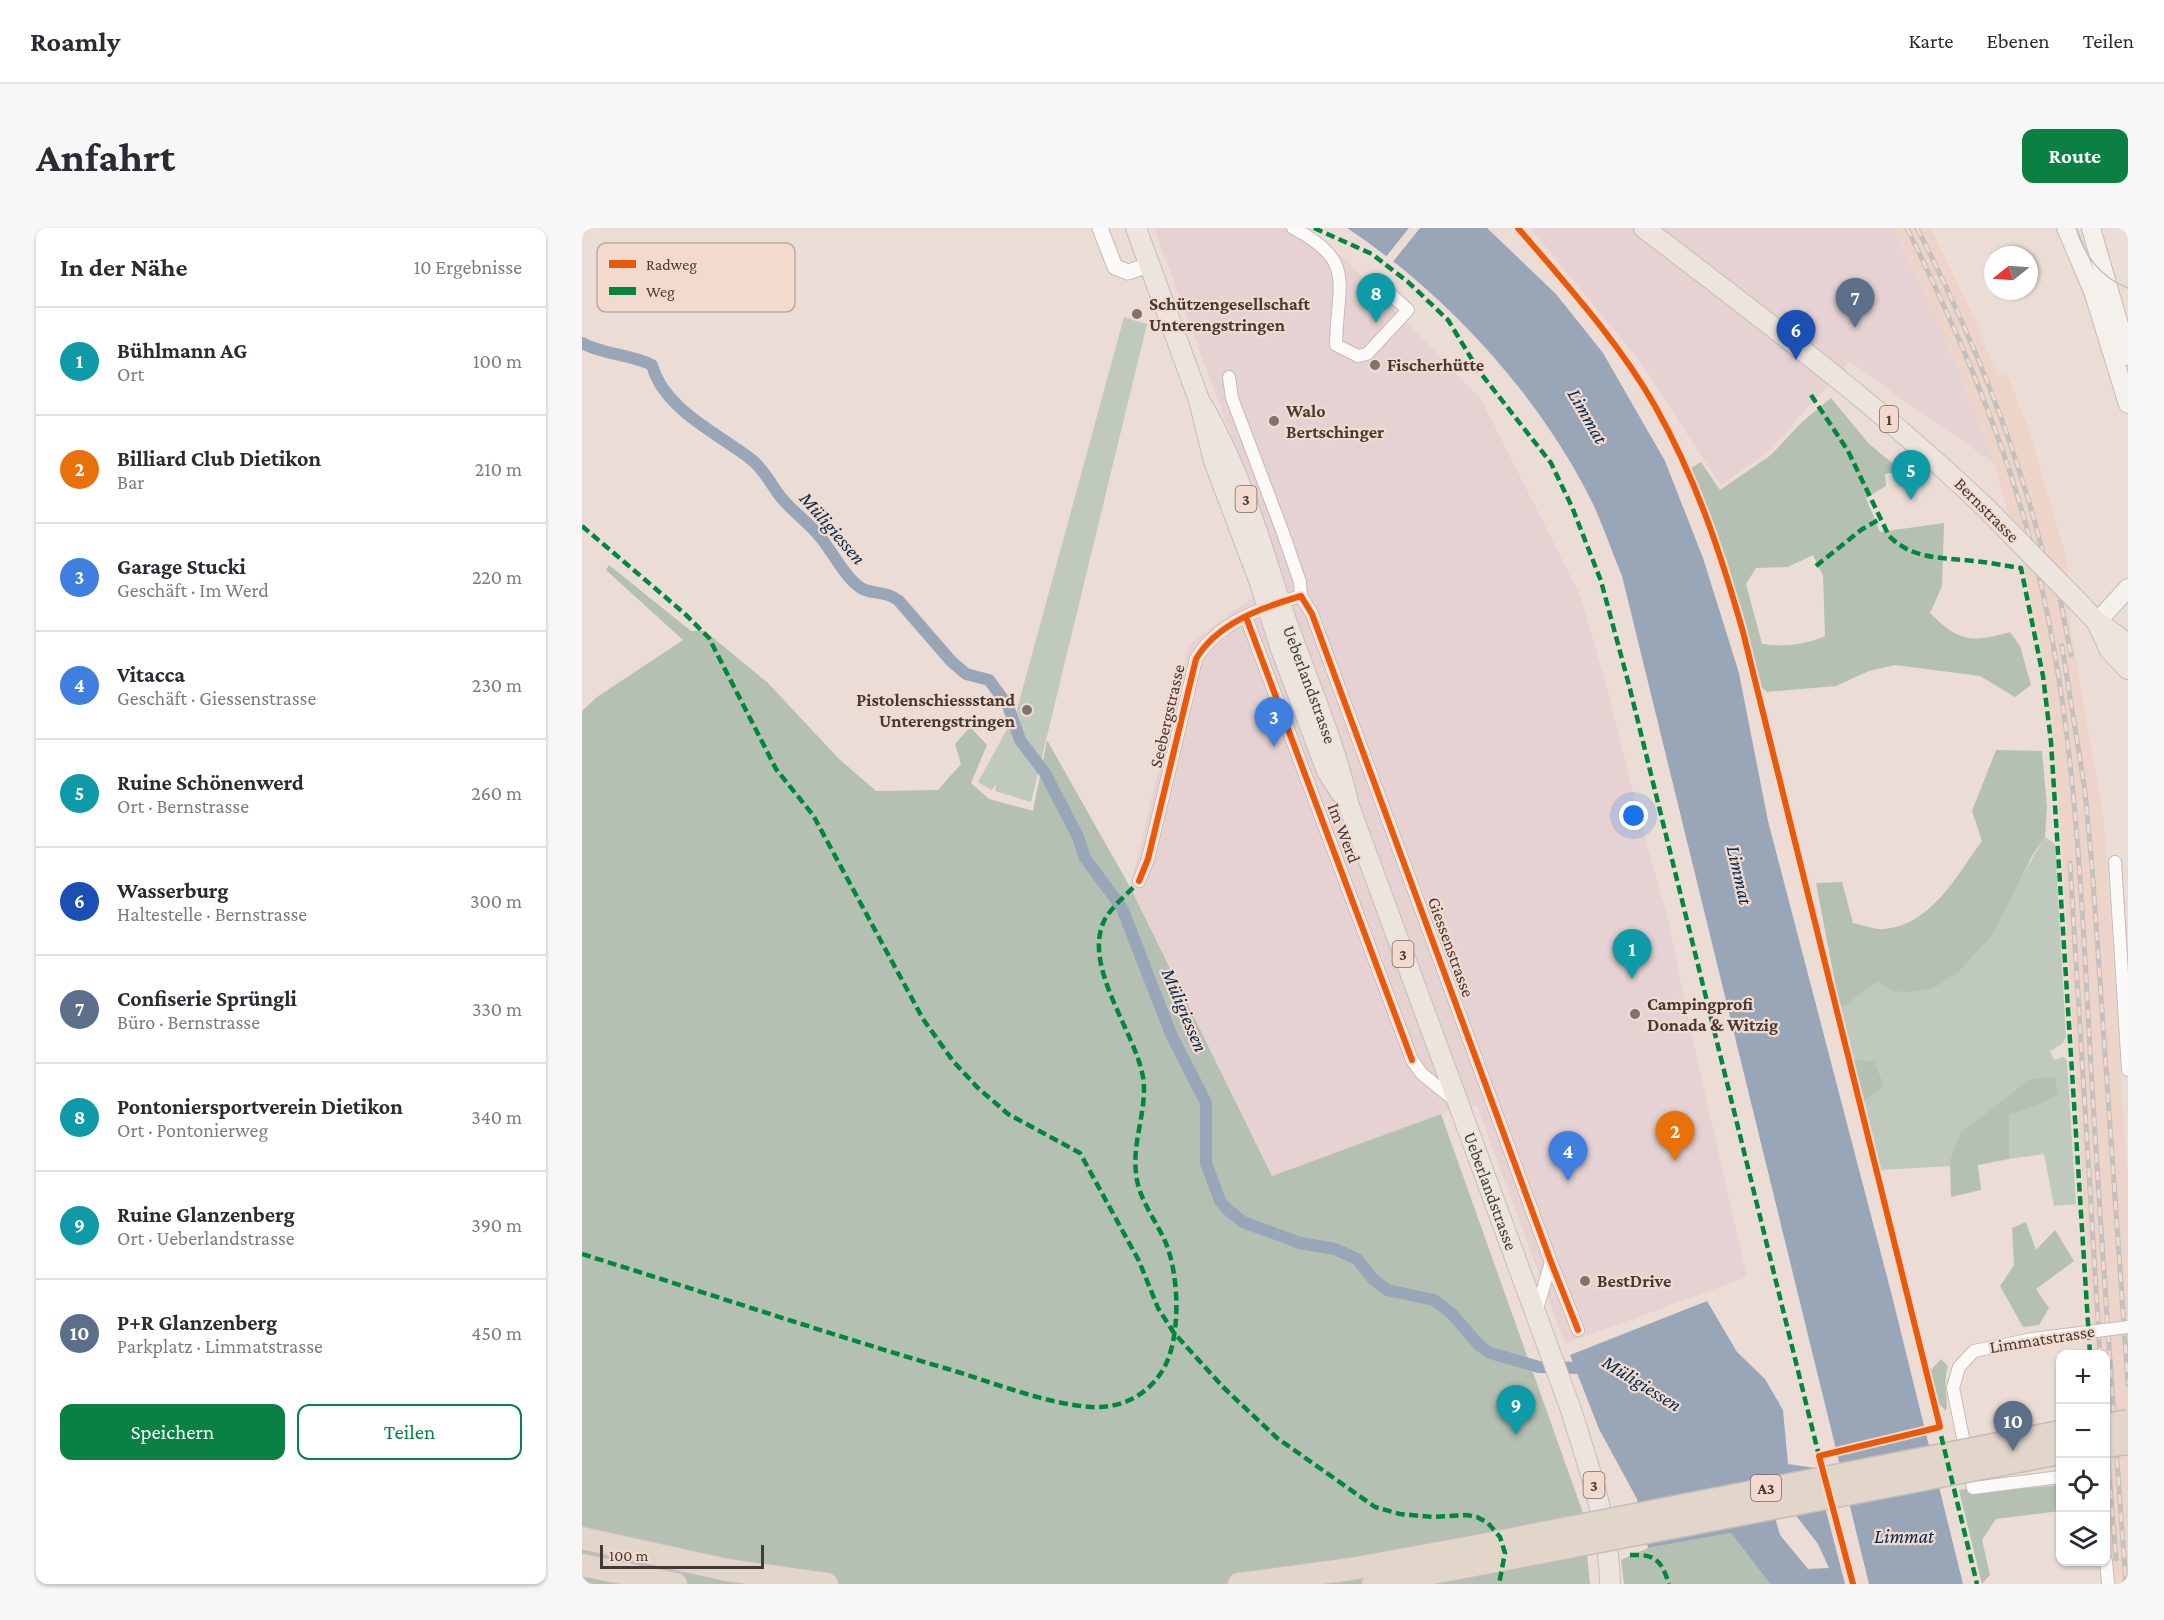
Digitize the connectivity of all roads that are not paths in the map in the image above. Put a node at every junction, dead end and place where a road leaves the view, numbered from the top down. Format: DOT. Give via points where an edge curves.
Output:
graph roads {
  1 [pos="1100,228"];
  2 [pos="1136,228"];
  3 [pos="1293,228"];
  4 [pos="1644,228"];
  5 [pos="2066,228"];
  6 [pos="2091,228"];
  7 [pos="1149,265"];
  8 [pos="1387,291"];
  9 [pos="2128,356"];
  10 [pos="1228,377"];
  11 [pos="2128,404"];
  12 [pos="2128,588"];
  13 [pos="1301,596"];
  14 [pos="1274,605"];
  15 [pos="1246,617"];
  16 [pos="2097,622"];
  17 [pos="2128,644"];
  18 [pos="2128,669"];
  19 [pos="2115,862"];
  20 [pos="1139,881"];
  21 [pos="2128,1070"];
  22 [pos="1457,1102"];
  23 [pos="1551,1262"];
  24 [pos="1536,1313"];
  25 [pos="2128,1327"];
  26 [pos="1578,1330"];
  27 [pos="2128,1421"];
  28 [pos="2110,1424"];
  29 [pos="2056,1433"];
  30 [pos="2128,1443"];
  31 [pos="2110,1445"];
  32 [pos="2056,1454"];
  33 [pos="2056,1478"];
  34 [pos="582,1539"];
  35 [pos="582,1546"];
  36 [pos="1474,1556"];
  37 [pos="582,1565"];
  38 [pos="2106,1566"];
  39 [pos="727,1570"];
  40 [pos="676,1584"];
  41 [pos="827,1584"];
  42 [pos="1239,1584"];
  43 [pos="1373,1584"];
  44 [pos="1610,1584"];
  45 [pos="2108,1584"];
  1 -- 7 [label="street" via="1115,267 1128,272"];
  2 -- 7 [label="main road, Ueberlandstrasse / 3"];
  3 -- 8 [label="street" via="1325,246 1336,262 1341,278 1336,345 1358,356 1367,354 1408,310"];
  4 -- 16 [label="main road, Bernstrasse / 1, bridge" via="1921,446"];
  5 -- 11 [label="main road" via="2093,291"];
  6 -- 9 [label="main road"];
  7 -- 14 [label="main road, Ueberlandstrasse / 3" via="1199,400 1214,461"];
  10 -- 13 [label="street, Giessenstrasse" via="1232,398 1300,582"];
  12 -- 16 [label="main road"];
  13 -- 14 [label="street"];
  13 -- 23 [label="street, Giessenstrasse" via="1319,633"];
  14 -- 15 [label="street, Seebergstrasse"];
  14 -- 22 [label="main road, Ueberlandstrasse / 3" via="1338,759 1349,806"];
  15 -- 20 [label="street, Seebergstrasse" via="1206,641 1196,659 1148,859"];
  15 -- 22 [label="street, Im Werd" via="1412,1060 1419,1072"];
  16 -- 17 [label="main road, Bernstrasse / 1"];
  16 -- 18 [label="main road, Bernstrasse / 1" via="2110,650"];
  19 -- 21 [label="street"];
  22 -- 24 [label="main road, Ueberlandstrasse / 3"];
  23 -- 24 [label="street"];
  23 -- 26 [label="street, Giessenstrasse"];
  24 -- 44 [label="main road, Ueberlandstrasse / 3" via="1592,1477 1604,1529"];
  25 -- 33 [label="street, Limmatstrasse, bridge" via="1974,1351 1959,1367 1953,1388 1973,1488"];
  27 -- 28 [label="highway, bridge"];
  29 -- 36 [label="highway, A3, bridge"];
  30 -- 31 [label="highway, bridge"];
  32 -- 36 [label="highway, A3, bridge"];
  34 -- 39 [label="highway"];
  35 -- 39 [label="highway" via="703,1572"];
  36 -- 42 [label="highway, A3"];
  36 -- 43 [label="highway, A3"];
  37 -- 40 [label="highway"];
  38 -- 45 [label="street"];
  39 -- 41 [label="highway"];
}
